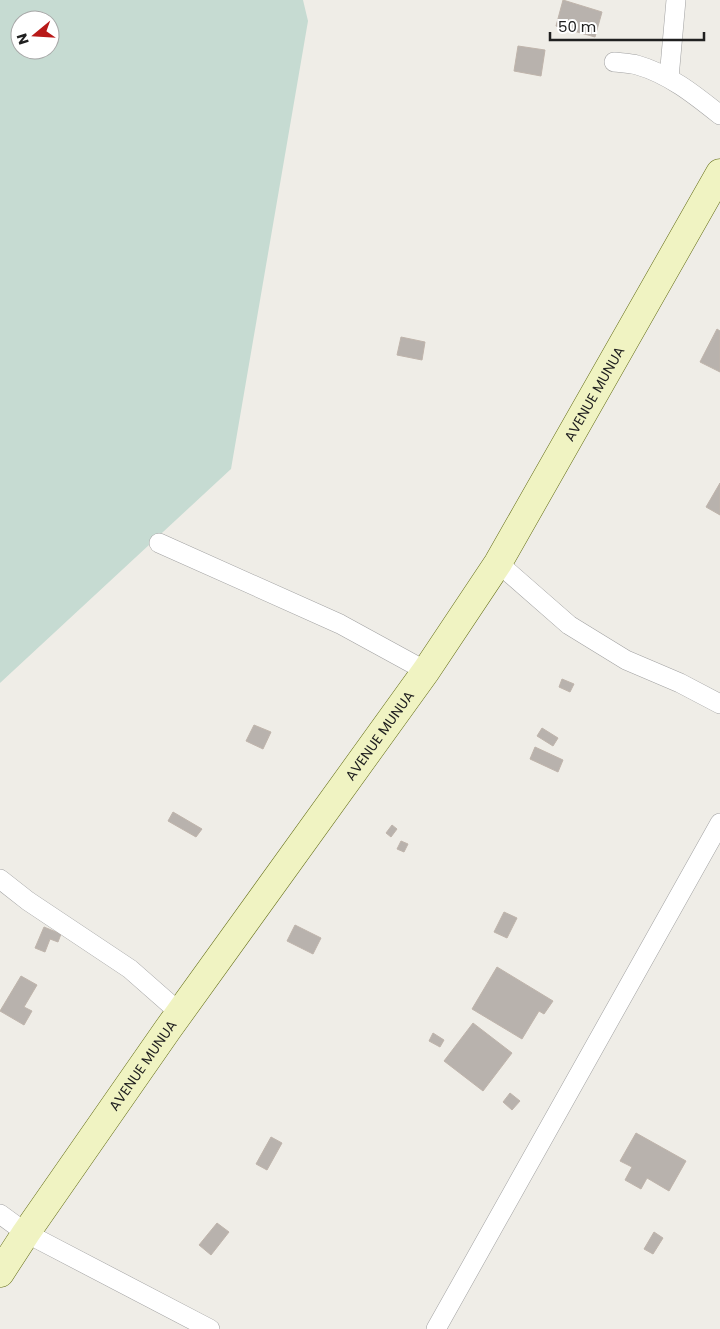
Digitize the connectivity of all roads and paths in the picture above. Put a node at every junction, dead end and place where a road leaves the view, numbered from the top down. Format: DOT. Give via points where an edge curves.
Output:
graph roads {
  1 [pos="676,0"];
  2 [pos="614,62"];
  3 [pos="669,78"];
  4 [pos="720,115"];
  5 [pos="720,173"];
  6 [pos="159,543"];
  7 [pos="498,564"];
  8 [pos="426,671"];
  9 [pos="720,704"];
  10 [pos="720,823"];
  11 [pos="0,879"];
  12 [pos="180,1013"];
  13 [pos="0,1214"];
  14 [pos="26,1233"];
  15 [pos="0,1273"];
  16 [pos="210,1329"];
  17 [pos="436,1329"];
  1 -- 3 [label="street"];
  2 -- 3 [label="street" via="637,65"];
  3 -- 4 [label="street"];
  5 -- 7 [label="main road, AVENUE MUNUA"];
  6 -- 8 [label="street" via="340,624"];
  7 -- 8 [label="main road, AVENUE MUNUA"];
  7 -- 9 [label="street" via="569,624 626,660"];
  8 -- 12 [label="main road, AVENUE MUNUA"];
  10 -- 17 [label="street"];
  11 -- 12 [label="street" via="130,969"];
  12 -- 14 [label="main road, AVENUE MUNUA"];
  13 -- 14 [label="street"];
  14 -- 15 [label="main road, AVENUE MUNUA"];
  14 -- 16 [label="street"];
}
